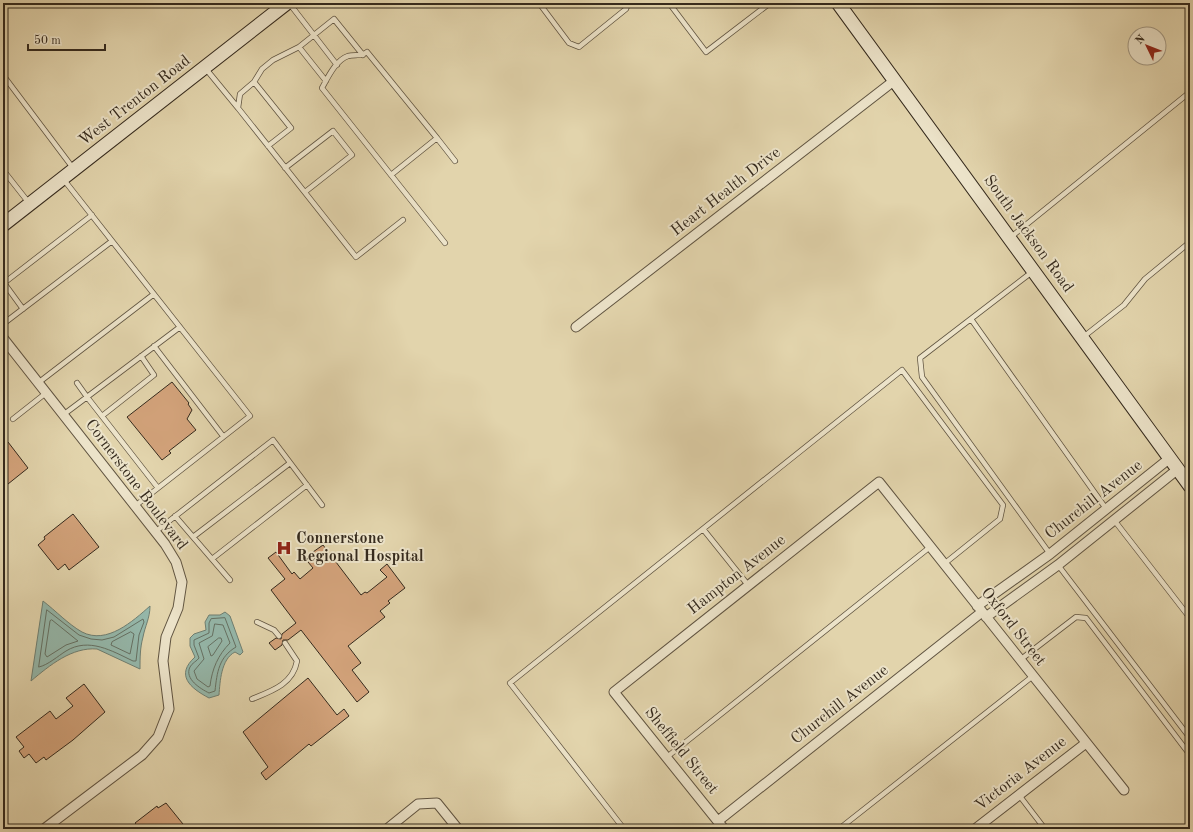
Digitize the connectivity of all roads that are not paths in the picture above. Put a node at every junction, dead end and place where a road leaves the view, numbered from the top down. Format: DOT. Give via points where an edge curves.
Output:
graph roads {
  1 [pos="288,3"];
  2 [pos="539,3"];
  3 [pos="628,3"];
  4 [pos="669,3"];
  5 [pos="770,3"];
  6 [pos="838,3"];
  7 [pos="314,36"];
  8 [pos="300,47"];
  9 [pos="363,55"];
  10 [pos="337,65"];
  11 [pos="205,67"];
  12 [pos="3,75"];
  13 [pos="895,80"];
  14 [pos="326,81"];
  15 [pos="254,82"];
  16 [pos="1190,92"];
  17 [pos="238,108"];
  18 [pos="437,138"];
  19 [pos="268,146"];
  20 [pos="455,161"];
  21 [pos="285,168"];
  22 [pos="3,170"];
  23 [pos="74,170"];
  24 [pos="391,176"];
  25 [pos="63,179"];
  26 [pos="304,192"];
  27 [pos="30,204"];
  28 [pos="92,215"];
  29 [pos="5,219"];
  30 [pos="403,220"];
  31 [pos="1010,238"];
  32 [pos="112,240"];
  33 [pos="1190,242"];
  34 [pos="445,244"];
  35 [pos="1034,271"];
  36 [pos="154,294"];
  37 [pos="23,309"];
  38 [pos="971,319"];
  39 [pos="3,324"];
  40 [pos="180,327"];
  41 [pos="576,327"];
  42 [pos="3,338"];
  43 [pos="1082,338"];
  44 [pos="154,346"];
  45 [pos="141,356"];
  46 [pos="38,383"];
  47 [pos="77,383"];
  48 [pos="46,393"];
  49 [pos="87,397"];
  50 [pos="63,415"];
  51 [pos="102,416"];
  52 [pos="13,419"];
  53 [pos="224,436"];
  54 [pos="1170,458"];
  55 [pos="290,463"];
  56 [pos="1178,469"];
  57 [pos="879,482"];
  58 [pos="308,485"];
  59 [pos="1190,486"];
  60 [pos="158,488"];
  61 [pos="322,505"];
  62 [pos="135,506"];
  63 [pos="1107,510"];
  64 [pos="175,516"];
  65 [pos="1114,520"];
  66 [pos="703,529"];
  67 [pos="155,532"];
  68 [pos="193,537"];
  69 [pos="930,547"];
  70 [pos="1050,554"];
  71 [pos="212,559"];
  72 [pos="944,564"];
  73 [pos="1058,565"];
  74 [pos="230,580"];
  75 [pos="748,585"];
  76 [pos="982,612"];
  77 [pos="1190,618"];
  78 [pos="257,622"];
  79 [pos="279,636"];
  80 [pos="284,643"];
  81 [pos="1020,660"];
  82 [pos="1033,676"];
  83 [pos="614,692"];
  84 [pos="252,699"];
  85 [pos="1190,738"];
  86 [pos="1086,743"];
  87 [pos="1190,755"];
  88 [pos="667,757"];
  89 [pos="1124,790"];
  90 [pos="1019,795"];
  91 [pos="718,821"];
  92 [pos="44,829"];
  93 [pos="386,829"];
  94 [pos="458,829"];
  95 [pos="624,829"];
  96 [pos="724,829"];
  97 [pos="839,829"];
  98 [pos="974,829"];
  99 [pos="1045,829"];
  1 -- 7 [label="lane"];
  1 -- 11 [label="main road, West Trenton Road"];
  2 -- 3 [label="lane" via="569,44 579,46 626,9"];
  4 -- 5 [label="lane" via="706,52"];
  6 -- 13 [label="main road, South Jackson Road"];
  7 -- 8 [label="lane"];
  7 -- 9 [label="lane" via="334,19"];
  7 -- 10 [label="lane"];
  8 -- 14 [label="lane"];
  8 -- 15 [label="lane" via="262,68"];
  9 -- 10 [label="lane" via="348,56"];
  9 -- 18 [label="lane" via="367,52"];
  10 -- 14 [label="lane"];
  11 -- 17 [label="lane"];
  11 -- 23 [label="main road, West Trenton Road"];
  12 -- 23 [label="lane"];
  13 -- 31 [label="main road, South Jackson Road"];
  13 -- 41 [label="street, Heart Health Drive"];
  14 -- 24 [label="lane" via="322,88"];
  15 -- 17 [label="lane" via="240,94"];
  15 -- 19 [label="lane" via="291,128"];
  16 -- 31 [label="lane"];
  17 -- 19 [label="lane"];
  18 -- 20 [label="lane"];
  18 -- 24 [label="lane"];
  19 -- 21 [label="lane"];
  21 -- 26 [label="lane"];
  21 -- 26 [label="lane" via="333,130 352,155"];
  22 -- 27 [label="lane"];
  23 -- 25 [label="main road, West Trenton Road"];
  24 -- 34 [label="lane"];
  25 -- 27 [label="main road, West Trenton Road"];
  25 -- 28 [label="lane"];
  26 -- 30 [label="lane" via="356,257"];
  27 -- 29 [label="main road, West Trenton Road"];
  28 -- 32 [label="lane"];
  28 -- 37 [label="lane" via="4,283"];
  31 -- 35 [label="main road, South Jackson Road"];
  32 -- 36 [label="lane"];
  32 -- 37 [label="lane"];
  33 -- 43 [label="lane" via="1145,279 1124,305"];
  35 -- 38 [label="lane"];
  35 -- 43 [label="main road, South Jackson Road"];
  36 -- 40 [label="lane"];
  36 -- 46 [label="lane"];
  37 -- 39 [label="lane"];
  38 -- 63 [label="lane"];
  38 -- 70 [label="lane" via="920,358 922,377"];
  40 -- 44 [label="lane"];
  40 -- 53 [label="lane" via="250,416"];
  42 -- 46 [label="street, Cornerstone Boulevard"];
  43 -- 54 [label="main road, South Jackson Road"];
  44 -- 45 [label="lane"];
  44 -- 53 [label="lane"];
  45 -- 49 [label="lane"];
  45 -- 51 [label="lane" via="154,375"];
  46 -- 48 [label="street, Cornerstone Boulevard"];
  47 -- 49 [label="lane"];
  48 -- 50 [label="street, Cornerstone Boulevard"];
  48 -- 52 [label="lane"];
  49 -- 50 [label="lane"];
  49 -- 51 [label="lane"];
  50 -- 62 [label="street, Cornerstone Boulevard"];
  51 -- 60 [label="lane"];
  53 -- 60 [label="lane"];
  54 -- 56 [label="main road, South Jackson Road"];
  54 -- 63 [label="street, Churchill Avenue"];
  55 -- 58 [label="lane"];
  55 -- 64 [label="lane" via="273,440"];
  55 -- 68 [label="lane"];
  56 -- 59 [label="main road, South Jackson Road"];
  56 -- 65 [label="street, Churchill Avenue"];
  57 -- 69 [label="street, Oxford Street"];
  57 -- 75 [label="street, Hampton Avenue"];
  58 -- 61 [label="lane"];
  58 -- 71 [label="lane"];
  60 -- 62 [label="lane"];
  62 -- 67 [label="street, Cornerstone Boulevard"];
  63 -- 65 [label="street"];
  63 -- 70 [label="street, Churchill Avenue"];
  64 -- 67 [label="lane"];
  64 -- 68 [label="lane"];
  65 -- 73 [label="street, Churchill Avenue"];
  65 -- 77 [label="lane"];
  66 -- 72 [label="lane" via="902,370 1003,505 1000,518"];
  66 -- 75 [label="lane"];
  66 -- 95 [label="lane" via="510,683"];
  67 -- 92 [label="street, Cornerstone Boulevard" via="176,562 182,582 178,608 166,637 163,661 169,709 158,737 142,755"];
  68 -- 71 [label="lane"];
  69 -- 72 [label="street, Oxford Street"];
  69 -- 88 [label="lane"];
  70 -- 73 [label="street"];
  70 -- 76 [label="street, Churchill Avenue"];
  71 -- 74 [label="lane"];
  72 -- 76 [label="street, Oxford Street"];
  73 -- 76 [label="street, Churchill Avenue"];
  73 -- 85 [label="lane"];
  75 -- 83 [label="street, Hampton Avenue"];
  76 -- 81 [label="street, Oxford Street"];
  76 -- 91 [label="street, Churchill Avenue"];
  78 -- 79 [label="lane" via="274,630"];
  80 -- 84 [label="lane" via="297,661 295,672 271,691"];
  81 -- 82 [label="street, Oxford Street"];
  81 -- 87 [label="lane" via="1076,617 1086,618"];
  82 -- 86 [label="street, Oxford Street"];
  82 -- 97 [label="lane"];
  83 -- 88 [label="street, Sheffield Street"];
  86 -- 89 [label="street, Oxford Street"];
  86 -- 90 [label="street, Victoria Avenue"];
  88 -- 91 [label="street, Sheffield Street"];
  90 -- 98 [label="street, Victoria Avenue"];
  90 -- 99 [label="lane"];
  91 -- 96 [label="street, Sheffield Street"];
  93 -- 94 [label="street" via="418,804 437,803"];
}
